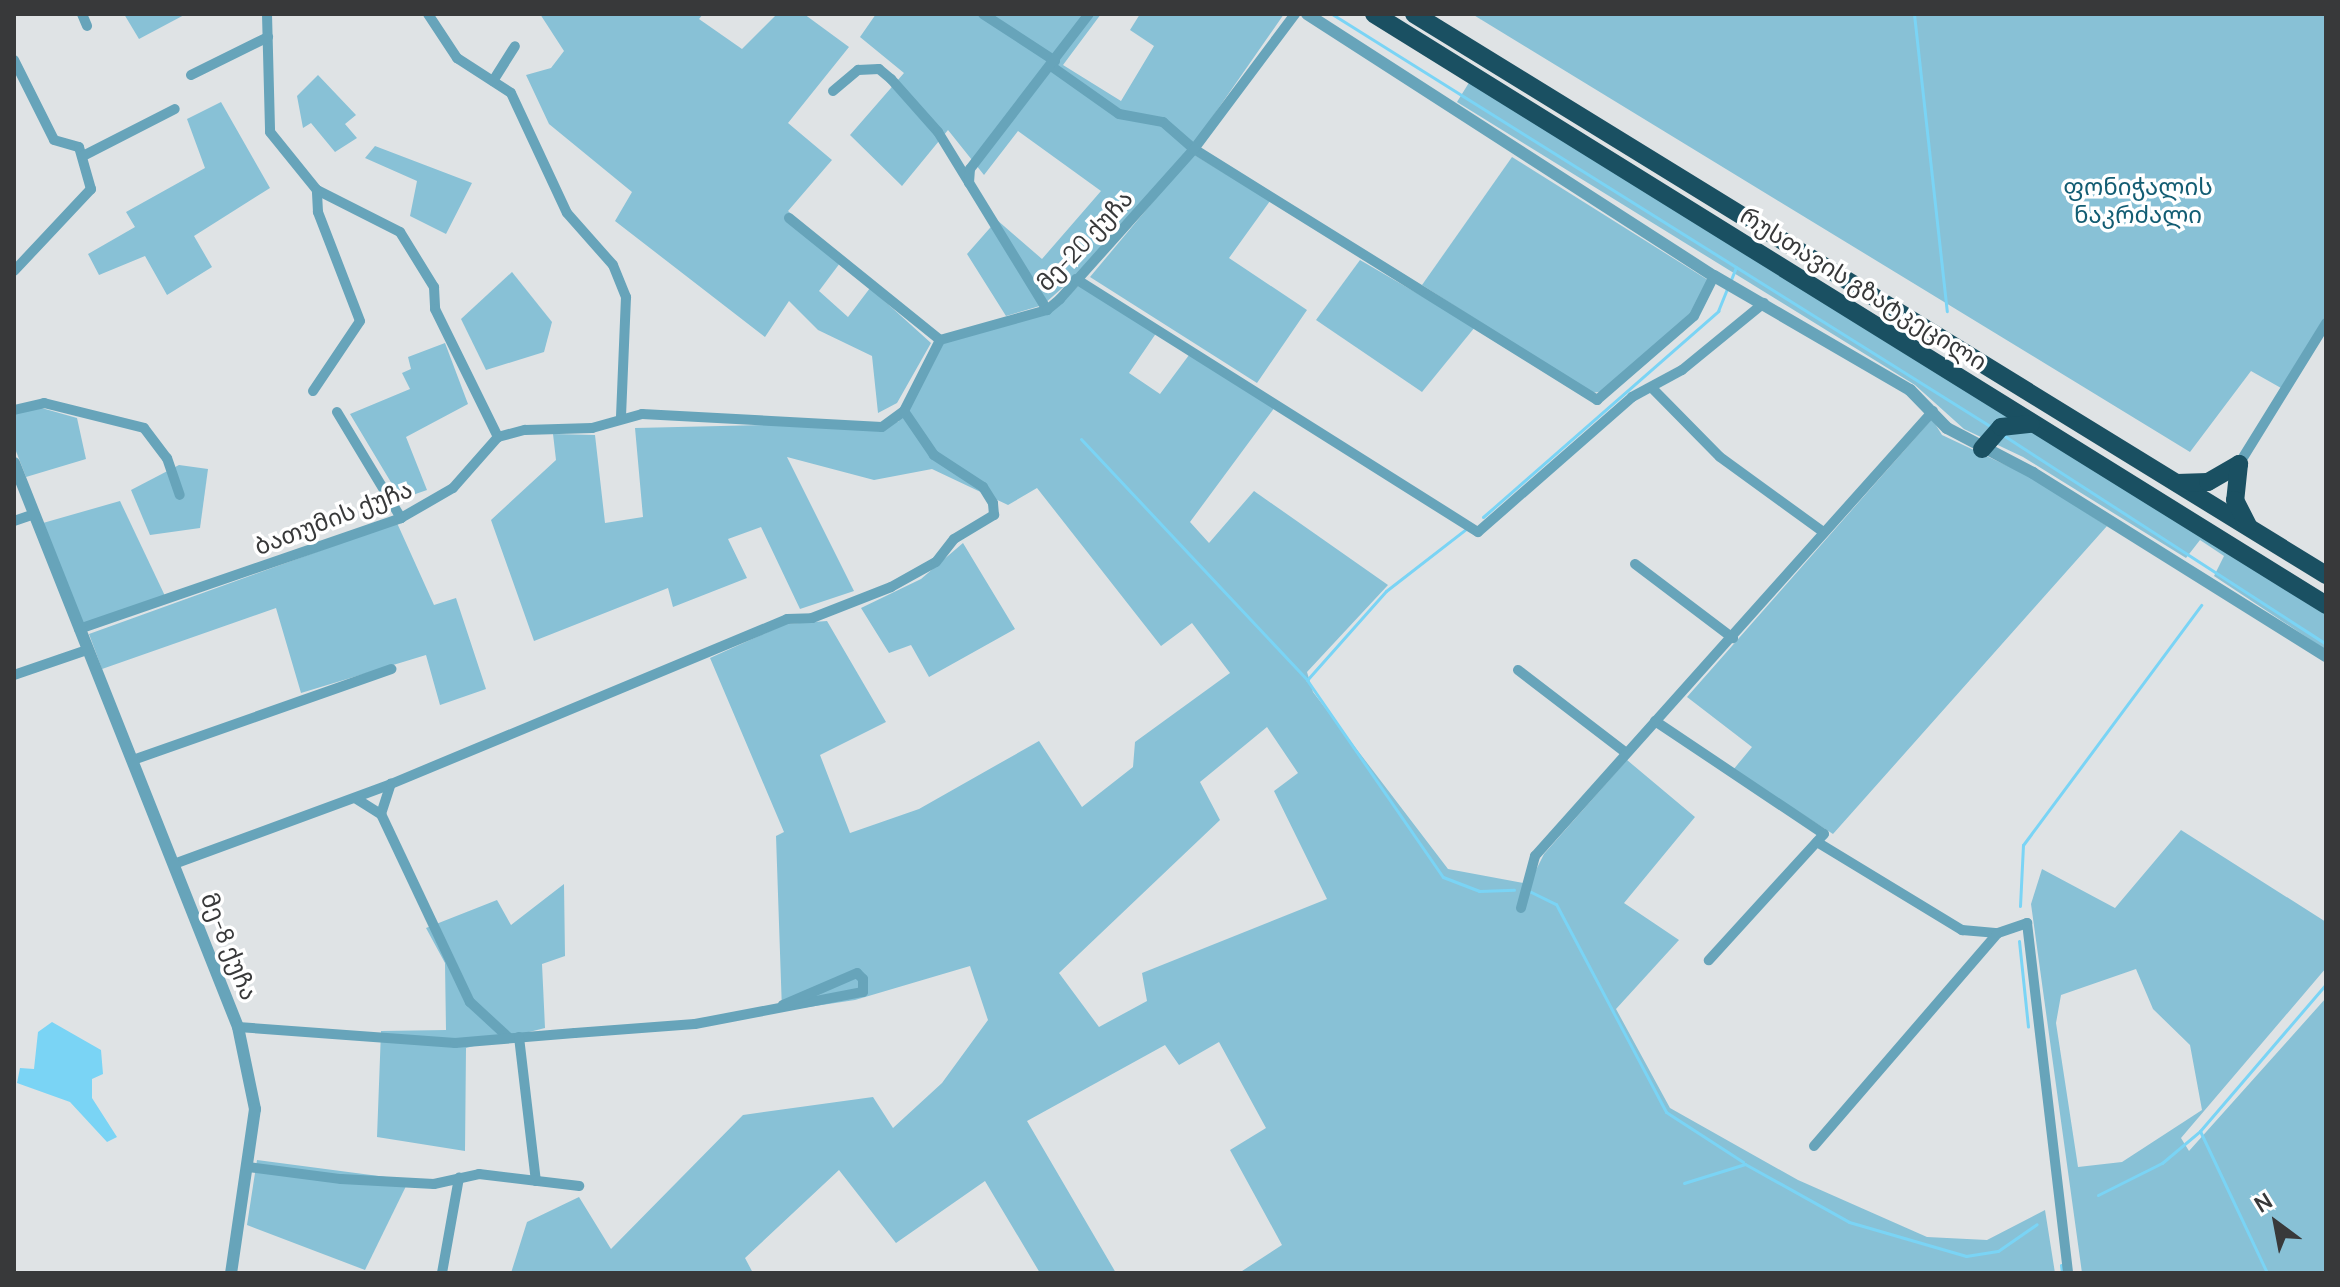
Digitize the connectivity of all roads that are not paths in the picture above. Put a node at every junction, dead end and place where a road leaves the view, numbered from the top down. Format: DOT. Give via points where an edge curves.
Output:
graph roads {
  1 [pos="82,14"];
  2 [pos="267,14"];
  3 [pos="428,14"];
  4 [pos="983,14"];
  5 [pos="1089,14"];
  6 [pos="1295,14"];
  7 [pos="1307,14"];
  8 [pos="1374,14"];
  9 [pos="1414,14"];
  10 [pos="87,26"];
  11 [pos="268,37"];
  12 [pos="515,46"];
  13 [pos="14,60"];
  14 [pos="1053,64"];
  15 [pos="191,75"];
  16 [pos="493,81"];
  17 [pos="833,91"];
  18 [pos="175,109"];
  19 [pos="1194,149"];
  20 [pos="83,156"];
  21 [pos="969,185"];
  22 [pos="317,190"];
  23 [pos="789,218"];
  24 [pos="14,271"];
  25 [pos="1718,278"];
  26 [pos="1076,279"];
  27 [pos="1764,303"];
  28 [pos="1047,310"];
  29 [pos="2326,323"];
  30 [pos="940,340"];
  31 [pos="1653,389"];
  32 [pos="313,391"];
  33 [pos="1989,396"];
  34 [pos="14,410"];
  35 [pos="904,411"];
  36 [pos="1933,411"];
  37 [pos="337,412"];
  38 [pos="621,416"];
  39 [pos="2034,424"];
  40 [pos="498,437"];
  41 [pos="1991,439"];
  42 [pos="14,463"];
  43 [pos="2239,464"];
  44 [pos="2175,483"];
  45 [pos="180,495"];
  46 [pos="34,514"];
  47 [pos="401,518"];
  48 [pos="14,521"];
  49 [pos="2248,526"];
  50 [pos="1822,531"];
  51 [pos="1635,564"];
  52 [pos="2326,575"];
  53 [pos="2326,605"];
  54 [pos="79,629"];
  55 [pos="1733,638"];
  56 [pos="87,650"];
  57 [pos="2326,656"];
  58 [pos="391,669"];
  59 [pos="1518,670"];
  60 [pos="14,675"];
  61 [pos="1655,721"];
  62 [pos="1626,753"];
  63 [pos="133,760"];
  64 [pos="391,784"];
  65 [pos="355,798"];
  66 [pos="381,814"];
  67 [pos="1817,842"];
  68 [pos="174,864"];
  69 [pos="1521,908"];
  70 [pos="1998,933"];
  71 [pos="1709,960"];
  72 [pos="783,1005"];
  73 [pos="238,1027"];
  74 [pos="514,1037"];
  75 [pos="1814,1146"];
  76 [pos="248,1167"];
  77 [pos="459,1178"];
  78 [pos="536,1181"];
  79 [pos="579,1186"];
  80 [pos="231,1273"];
  81 [pos="442,1273"];
  82 [pos="2068,1273"];
  1 -- 10 [label="street"];
  2 -- 11 [label="street"];
  3 -- 16 [label="street" via="457,58"];
  4 -- 14 [label="street"];
  5 -- 14 [label="street"];
  6 -- 19 [label="street, მე-20 ქუჩა"];
  7 -- 25 [label="street"];
  8 -- 33 [label="highway, რუსთავის გზატკეცილი"];
  9 -- 44 [label="highway, რუსთავის გზატკეცილი"];
  11 -- 15 [label="street"];
  11 -- 22 [label="street" via="270,132"];
  12 -- 16 [label="street"];
  13 -- 20 [label="street" via="54,140 79,147"];
  14 -- 19 [label="street" via="1119,114 1163,122"];
  14 -- 21 [label="street" via="970,169"];
  16 -- 38 [label="street" via="522,110 567,213 613,265 626,297"];
  17 -- 21 [label="street" via="858,70 879,69 938,132"];
  18 -- 20 [label="street"];
  19 -- 25 [label="street" via="1597,400 1694,316"];
  19 -- 26 [label="street, მე-20 ქუჩა"];
  20 -- 24 [label="street" via="89,198 52,224"];
  21 -- 28 [label="street"];
  22 -- 32 [label="street" via="318,212 360,321"];
  22 -- 40 [label="street" via="400,232 414,252"];
  23 -- 30 [label="street"];
  25 -- 27 [label="street"];
  26 -- 28 [label="street, მე-20 ქუჩა"];
  26 -- 31 [label="street" via="1478,532 1632,397"];
  27 -- 31 [label="street"];
  27 -- 36 [label="street"];
  28 -- 30 [label="street, მე-20 ქუჩა"];
  29 -- 43 [label="street"];
  30 -- 35 [label="street"];
  31 -- 50 [label="street" via="1720,457"];
  33 -- 39 [label="highway, რუსთავის გზატკეცილი"];
  33 -- 41 [label="highway"];
  34 -- 45 [label="street" via="44,403 144,428 167,458"];
  35 -- 38 [label="street" via="882,427"];
  35 -- 64 [label="street" via="934,455 983,487 993,503 994,515 954,539 936,562 891,587 812,618 787,619"];
  36 -- 41 [label="street"];
  36 -- 50 [label="street"];
  37 -- 47 [label="street"];
  38 -- 40 [label="street" via="592,428"];
  39 -- 41 [label="highway"];
  39 -- 53 [label="highway, რუსთავის გზატკეცილი"];
  40 -- 47 [label="street, ბათუმის ქუჩა" via="453,488"];
  41 -- 57 [label="street" via="2045,480"];
  42 -- 46 [label="street, მე-8 ქუჩა"];
  43 -- 44 [label="highway" via="2208,482"];
  43 -- 49 [label="highway" via="2235,500"];
  44 -- 49 [label="highway, რუსთავის გზატკეცილი"];
  46 -- 48 [label="street"];
  46 -- 54 [label="street, მე-8 ქუჩა"];
  47 -- 54 [label="street, ბათუმის ქუჩა"];
  49 -- 52 [label="highway, რუსთავის გზატკეცილი"];
  50 -- 55 [label="street"];
  51 -- 55 [label="street"];
  54 -- 56 [label="street, მე-8 ქუჩა"];
  55 -- 61 [label="street"];
  56 -- 60 [label="street"];
  56 -- 63 [label="street, მე-8 ქუჩა"];
  58 -- 63 [label="street"];
  59 -- 62 [label="street"];
  61 -- 62 [label="street"];
  61 -- 67 [label="street" via="1824,834"];
  62 -- 69 [label="street" via="1535,856"];
  63 -- 68 [label="street, მე-8 ქუჩა"];
  64 -- 65 [label="street"];
  64 -- 66 [label="street"];
  65 -- 66 [label="street"];
  65 -- 68 [label="street"];
  66 -- 74 [label="street" via="470,1002"];
  67 -- 70 [label="street" via="1962,930"];
  67 -- 71 [label="street"];
  68 -- 73 [label="street, მე-8 ქუჩა"];
  70 -- 75 [label="street"];
  70 -- 82 [label="street" via="2027,923"];
  72 -- 72 [label="street" via="857,973 863,992"];
  72 -- 74 [label="street" via="695,1024"];
  73 -- 74 [label="street" via="455,1043"];
  73 -- 76 [label="street, მე-8 ქუჩა" via="255,1109"];
  74 -- 78 [label="street"];
  76 -- 77 [label="street" via="341,1179"];
  76 -- 80 [label="street, მე-8 ქუჩა"];
  77 -- 78 [label="street"];
  77 -- 81 [label="street"];
  78 -- 79 [label="street"];
}
